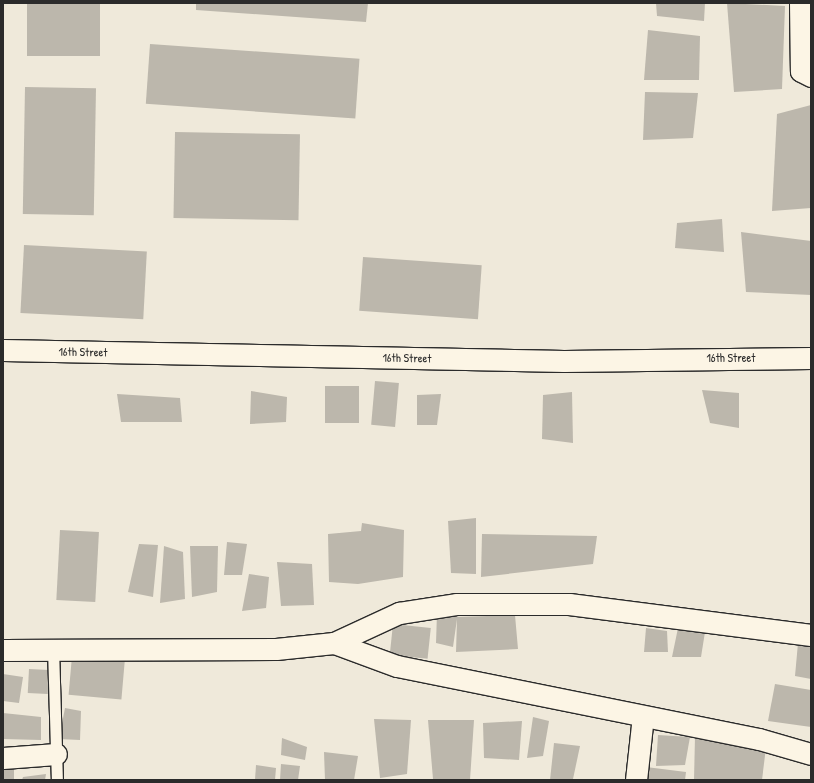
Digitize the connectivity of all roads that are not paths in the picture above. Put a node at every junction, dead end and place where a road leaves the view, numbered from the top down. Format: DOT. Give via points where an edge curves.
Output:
graph roads {
  1 [pos="800,3"];
  2 [pos="811,76"];
  3 [pos="3,350"];
  4 [pos="811,358"];
  5 [pos="811,636"];
  6 [pos="334,644"];
  7 [pos="53,648"];
  8 [pos="3,650"];
  9 [pos="643,716"];
  10 [pos="56,754"];
  11 [pos="811,754"];
  12 [pos="3,758"];
  13 [pos="57,780"];
  14 [pos="636,780"];
  1 -- 2 [label="street" via="801,72"];
  3 -- 4 [label="street, 16th Street" via="564,361"];
  5 -- 6 [label="street" via="568,604 457,604 399,613"];
  6 -- 7 [label="street" via="276,648"];
  6 -- 9 [label="street" via="397,666"];
  7 -- 8 [label="street"];
  7 -- 10 [label="lane"];
  9 -- 11 [label="street" via="759,739"];
  9 -- 14 [label="street"];
  10 -- 12 [label="street"];
  10 -- 13 [label="lane"];
}
